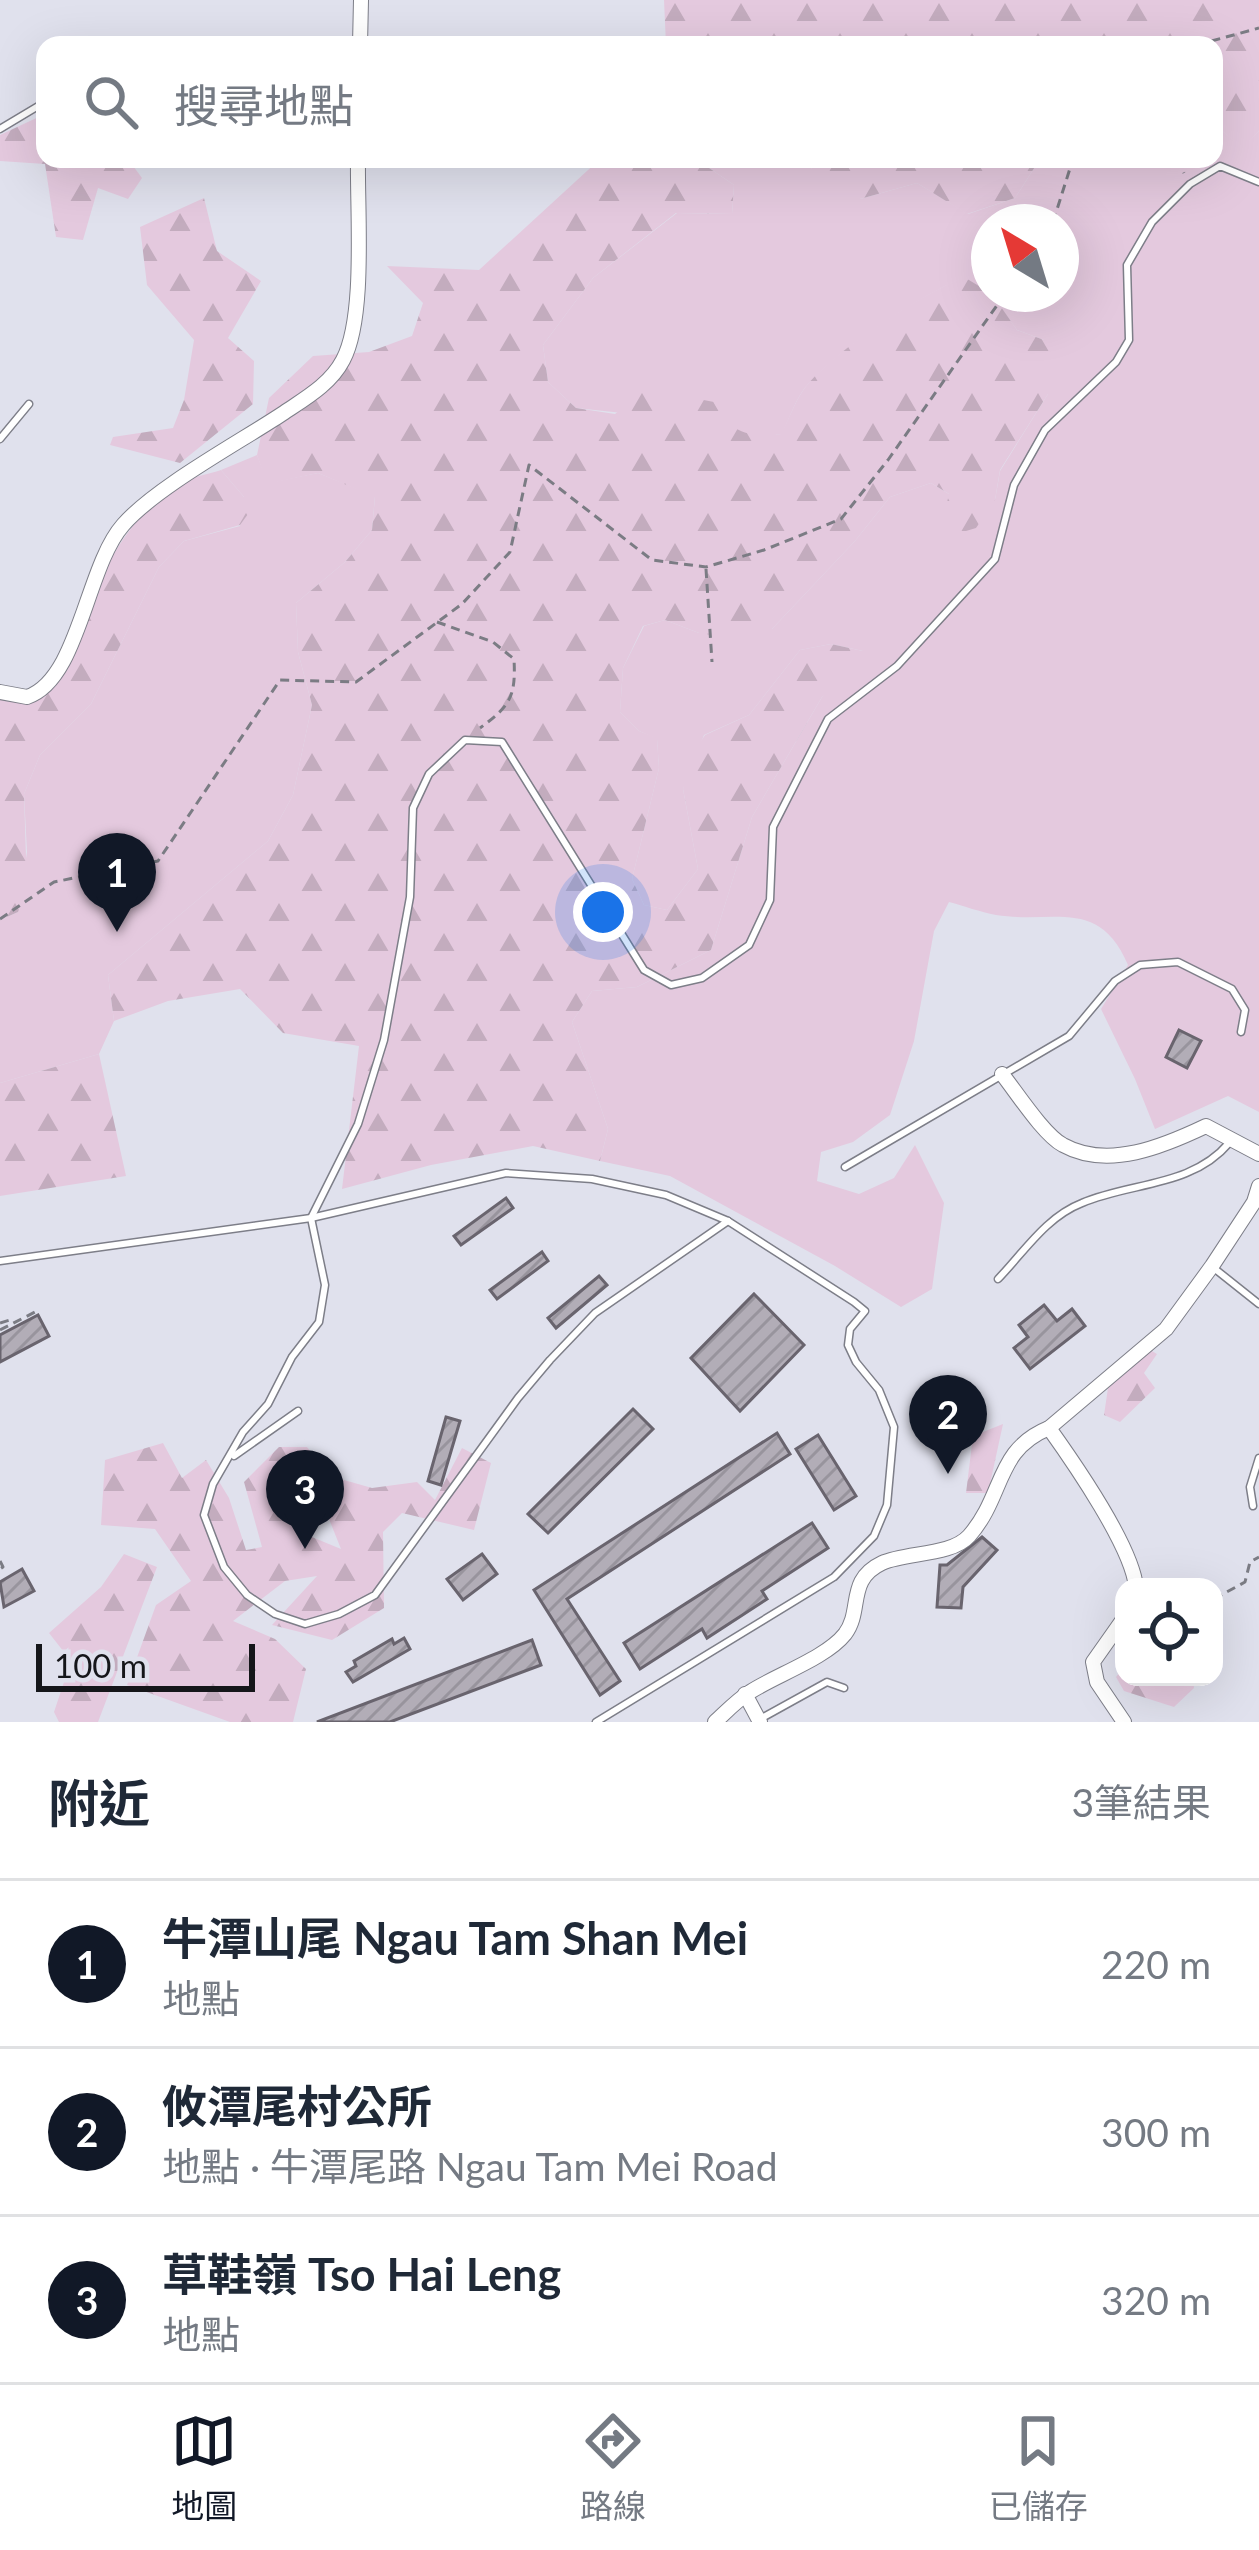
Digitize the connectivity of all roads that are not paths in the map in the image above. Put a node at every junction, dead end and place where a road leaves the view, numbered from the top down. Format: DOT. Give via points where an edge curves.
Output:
graph roads {
  1 [pos="361,0"];
  2 [pos="360,36"];
  3 [pos="36,108"];
  4 [pos="0,129"];
  5 [pos="1223,167"];
  6 [pos="358,168"];
  7 [pos="1217,168"];
  8 [pos="1259,182"];
  9 [pos="28,404"];
  10 [pos="0,439"];
  11 [pos="0,692"];
  12 [pos="1241,1033"];
  13 [pos="1002,1074"];
  14 [pos="1232,1140"];
  15 [pos="1259,1154"];
  16 [pos="844,1167"];
  17 [pos="1259,1186"];
  18 [pos="311,1218"];
  19 [pos="728,1220"];
  20 [pos="0,1261"];
  21 [pos="1212,1267"];
  22 [pos="998,1279"];
  23 [pos="1259,1304"];
  24 [pos="298,1411"];
  25 [pos="1049,1428"];
  26 [pos="231,1458"];
  27 [pos="1259,1459"];
  28 [pos="1253,1505"];
  29 [pos="1135,1578"];
  30 [pos="1115,1631"];
  31 [pos="844,1688"];
  32 [pos="746,1694"];
  33 [pos="759,1721"];
  34 [pos="596,1722"];
  35 [pos="715,1722"];
  36 [pos="1124,1722"];
  1 -- 2 [label="street"];
  3 -- 4 [label="lane"];
  5 -- 8 [label="lane"];
  6 -- 11 [label="street" via="355,321 338,370 128,520 99,564 53,680 27,697"];
  7 -- 18 [label="lane" via="1152,222 1127,266 1130,340 1045,430 1014,485 995,560 897,666 828,719 773,827 770,900 748,945 703,978 671,985 644,970 502,742 465,740 430,774 413,808 410,897 383,1040 358,1124"];
  9 -- 10 [label="lane"];
  12 -- 13 [label="lane" via="1245,1010 1232,988 1178,962 1140,965 1115,981 1069,1036"];
  13 -- 14 [label="street" via="1059,1144 1091,1155 1140,1153 1206,1126"];
  13 -- 16 [label="lane"];
  14 -- 15 [label="street"];
  14 -- 22 [label="lane" via="1217,1157 1156,1185 1082,1202 1049,1222"];
  17 -- 21 [label="street"];
  18 -- 19 [label="lane" via="506,1173 592,1179 666,1195"];
  18 -- 20 [label="lane"];
  18 -- 26 [label="lane" via="325,1285 319,1322"];
  19 -- 26 [label="lane" via="596,1312 518,1398 375,1594 339,1614 305,1624 275,1614 224,1568 204,1515"];
  19 -- 34 [label="lane" via="865,1311 848,1346 893,1427 887,1504 874,1536 834,1577"];
  21 -- 23 [label="lane"];
  21 -- 25 [label="street" via="1166,1329"];
  24 -- 26 [label="lane"];
  25 -- 29 [label="street"];
  25 -- 32 [label="street" via="1013,1451 988,1511 964,1541 880,1564 860,1581 847,1632"];
  27 -- 28 [label="lane"];
  30 -- 36 [label="street" via="1093,1662"];
  31 -- 33 [label="lane" via="827,1682"];
  32 -- 33 [label="street"];
  32 -- 35 [label="street"];
}
